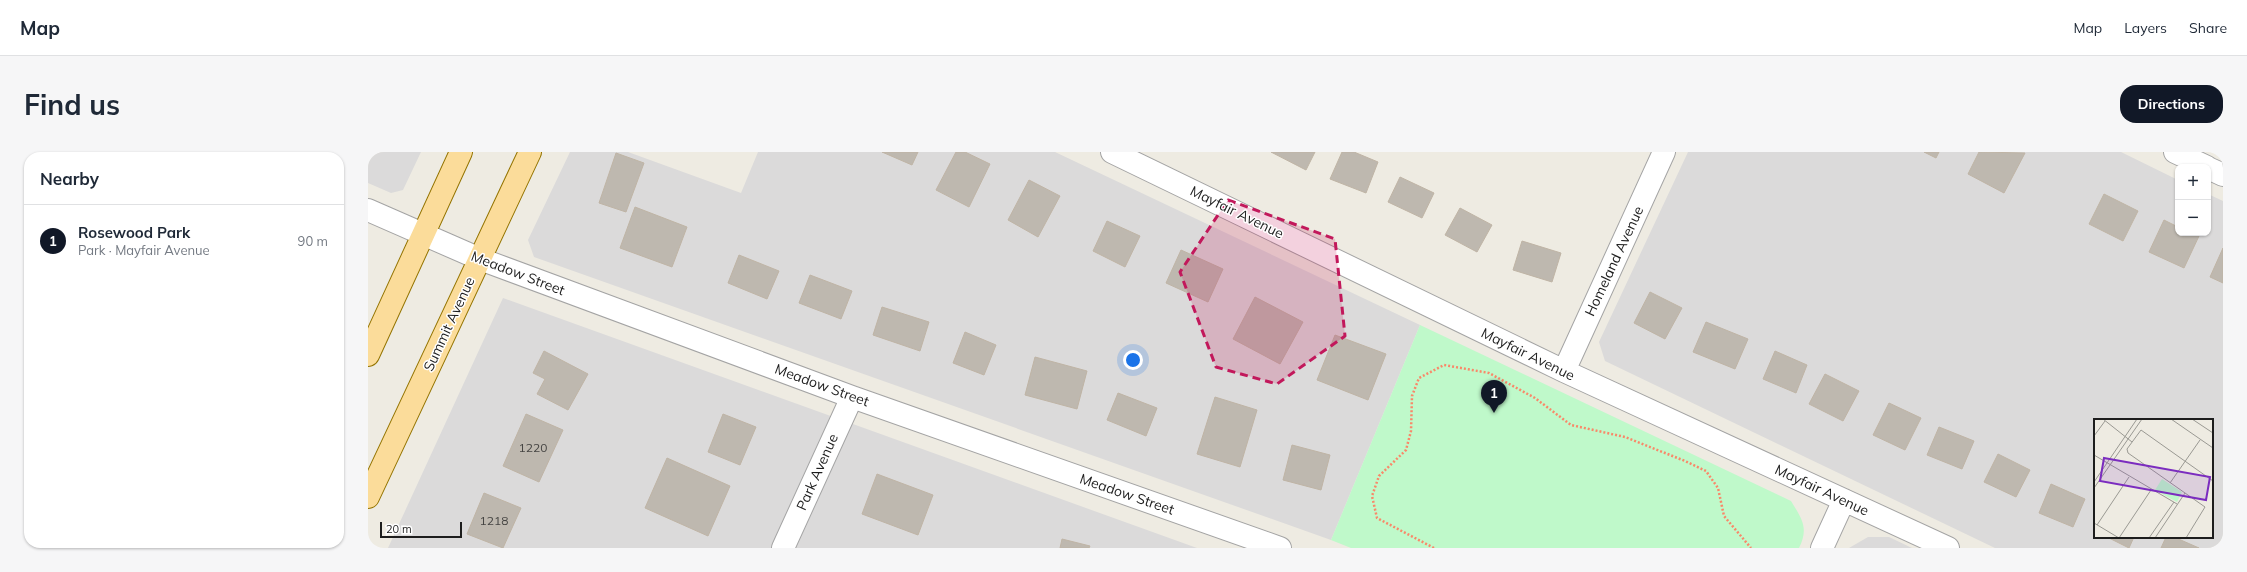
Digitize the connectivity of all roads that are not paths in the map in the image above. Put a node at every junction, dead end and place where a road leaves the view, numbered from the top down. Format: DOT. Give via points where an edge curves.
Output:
graph roads {
  1 [pos="460,152"];
  2 [pos="530,152"];
  3 [pos="1112,152"];
  4 [pos="1664,152"];
  5 [pos="2175,152"];
  6 [pos="2201,164"];
  7 [pos="2211,169"];
  8 [pos="2223,175"];
  9 [pos="368,210"];
  10 [pos="422,235"];
  11 [pos="480,259"];
  12 [pos="368,355"];
  13 [pos="1564,371"];
  14 [pos="852,397"];
  15 [pos="368,497"];
  16 [pos="1844,500"];
  17 [pos="1269,546"];
  18 [pos="783,548"];
  19 [pos="1822,548"];
  20 [pos="1948,548"];
  1 -- 10 [label="main road"];
  2 -- 11 [label="main road, Summit Avenue"];
  3 -- 13 [label="street, Mayfair Avenue"];
  4 -- 13 [label="street, Homeland Avenue"];
  5 -- 6 [label="street"];
  7 -- 8 [label="street"];
  9 -- 10 [label="street, Meadow Street"];
  10 -- 11 [label="street, Meadow Street"];
  10 -- 12 [label="main road"];
  11 -- 14 [label="street, Meadow Street"];
  11 -- 15 [label="main road, Summit Avenue"];
  13 -- 16 [label="street, Mayfair Avenue"];
  14 -- 17 [label="street, Meadow Street"];
  14 -- 18 [label="street, Park Avenue"];
  16 -- 19 [label="street"];
  16 -- 20 [label="street, Mayfair Avenue"];
}
